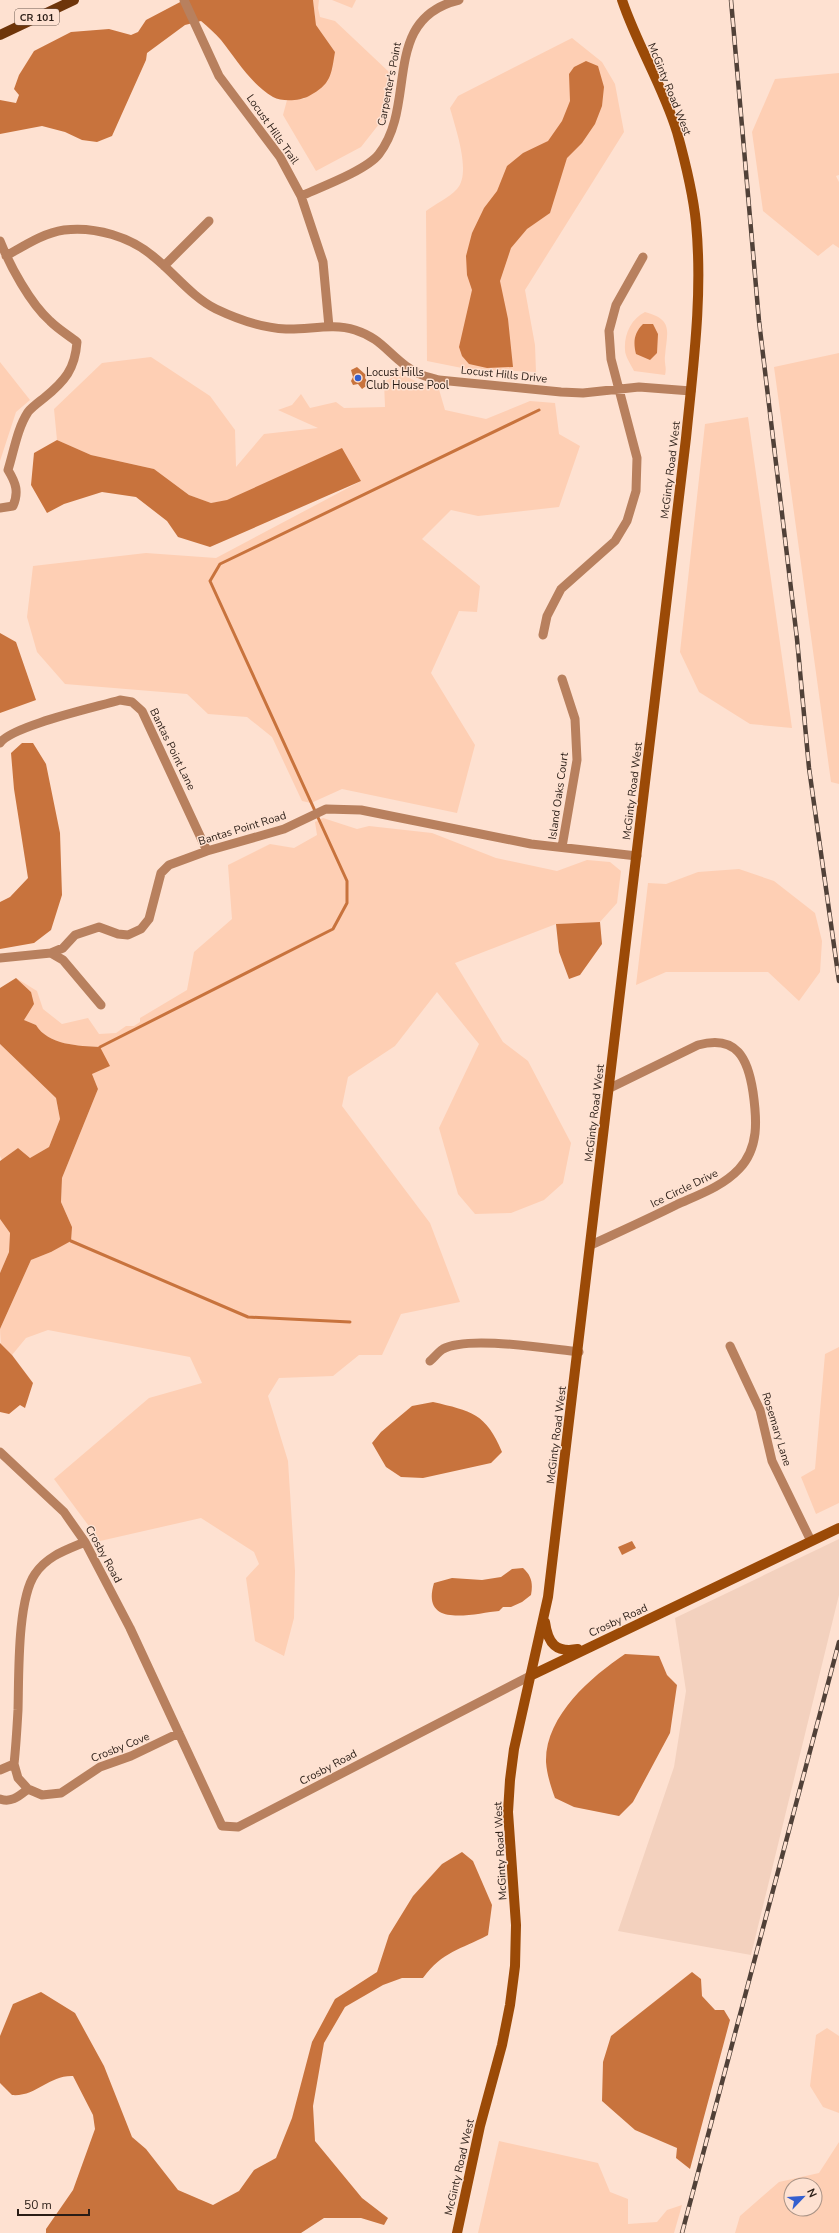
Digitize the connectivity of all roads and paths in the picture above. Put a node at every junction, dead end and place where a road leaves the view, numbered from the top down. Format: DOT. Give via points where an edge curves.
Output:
graph roads {
  1 [pos="74,0"];
  2 [pos="184,0"];
  3 [pos="459,0"];
  4 [pos="622,0"];
  5 [pos="0,35"];
  6 [pos="301,196"];
  7 [pos="209,222"];
  8 [pos="0,241"];
  9 [pos="6,256"];
  10 [pos="643,257"];
  11 [pos="164,266"];
  12 [pos="329,327"];
  13 [pos="620,390"];
  14 [pos="691,391"];
  15 [pos="4,470"];
  16 [pos="0,508"];
  17 [pos="543,635"];
  18 [pos="562,679"];
  19 [pos="0,744"];
  20 [pos="562,847"];
  21 [pos="208,851"];
  22 [pos="637,856"];
  23 [pos="50,953"];
  24 [pos="0,958"];
  25 [pos="100,1005"];
  26 [pos="610,1088"];
  27 [pos="591,1245"];
  28 [pos="730,1346"];
  29 [pos="579,1352"];
  30 [pos="430,1361"];
  31 [pos="0,1452"];
  32 [pos="839,1528"];
  33 [pos="811,1541"];
  34 [pos="85,1542"];
  35 [pos="544,1617"];
  36 [pos="601,1642"];
  37 [pos="532,1675"];
  38 [pos="179,1733"];
  39 [pos="14,1764"];
  40 [pos="0,1770"];
  41 [pos="28,1789"];
  42 [pos="0,1799"];
  43 [pos="456,2233"];
  1 -- 5 [label="main road, CR 101"];
  2 -- 6 [label="street, Locust Hills Trail" via="219,76 280,157"];
  3 -- 6 [label="street, Carpenter's Point" via="446,3 425,17 411,35 390,138 378,156 358,170"];
  4 -- 14 [label="main road, McGinty Road West" via="630,25 676,130 689,180 698,253 698,307"];
  6 -- 12 [label="street, Locust Hills Trail" via="322,262"];
  7 -- 11 [label="street"];
  8 -- 9 [label="street"];
  9 -- 11 [label="street, Locust Hills Drive" via="32,240 64,230 99,231 125,238 154,256"];
  9 -- 15 [label="street" via="30,296 49,321 77,342 76,358 68,375 30,411 21,425"];
  10 -- 13 [label="street" via="616,305 609,331 611,359"];
  11 -- 12 [label="street, Locust Hills Drive" via="186,288 215,309 250,323 285,329"];
  12 -- 13 [label="street, Locust Hills Drive" via="353,329 375,338 406,367 422,376 439,380 561,392"];
  13 -- 14 [label="street, Locust Hills Drive" via="640,388"];
  13 -- 17 [label="street" via="638,458 636,491 627,521 615,541 561,589 547,616"];
  14 -- 22 [label="main road, McGinty Road West"];
  15 -- 16 [label="street" via="15,481 18,495 13,506"];
  18 -- 20 [label="street, Island Oaks Court" via="575,719 578,760"];
  19 -- 21 [label="street, Bantas Point Lane" via="3,738 16,731 38,724 120,700 132,702 142,711"];
  20 -- 21 [label="street, Bantas Point Road" via="531,844 361,810 326,810 284,829"];
  20 -- 22 [label="street, Bantas Point Road"];
  21 -- 23 [label="street, Bantas Point Road" via="169,865 161,873 149,919 141,929 128,935 99,927 89,929 75,935 64,948"];
  22 -- 26 [label="main road, McGinty Road West"];
  23 -- 24 [label="street, Bantas Point Road"];
  23 -- 25 [label="street" via="63,960"];
  26 -- 27 [label="main road, McGinty Road West"];
  26 -- 27 [label="street, Ice Circle Drive" via="698,1045 720,1042 731,1046 747,1062 756,1126 754,1142 748,1156 729,1179"];
  27 -- 29 [label="main road, McGinty Road West"];
  28 -- 33 [label="street, Rosemary Lane" via="760,1410 772,1461"];
  29 -- 30 [label="street" via="503,1343 461,1344 443,1349"];
  29 -- 35 [label="main road, McGinty Road West"];
  31 -- 34 [label="street, Crosby Road" via="64,1512"];
  32 -- 33 [label="main road, Crosby Road"];
  33 -- 36 [label="main road, Crosby Road"];
  34 -- 38 [label="street, Crosby Road" via="130,1628"];
  34 -- 39 [label="street" via="57,1553 46,1562 34,1575 25,1594"];
  35 -- 36 [label="main road" via="551,1641 563,1651"];
  35 -- 37 [label="main road, McGinty Road West"];
  36 -- 37 [label="main road, Crosby Road"];
  37 -- 38 [label="street, Crosby Road" via="238,1827 222,1826"];
  37 -- 43 [label="main road, McGinty Road West" via="514,1749 510,1780 508,1812 516,1925 510,2005"];
  38 -- 41 [label="street, Crosby Cove" via="145,1750 100,1767 61,1793 42,1795"];
  39 -- 40 [label="street"];
  39 -- 41 [label="street" via="18,1778"];
  41 -- 42 [label="street" via="8,1801"];
}
